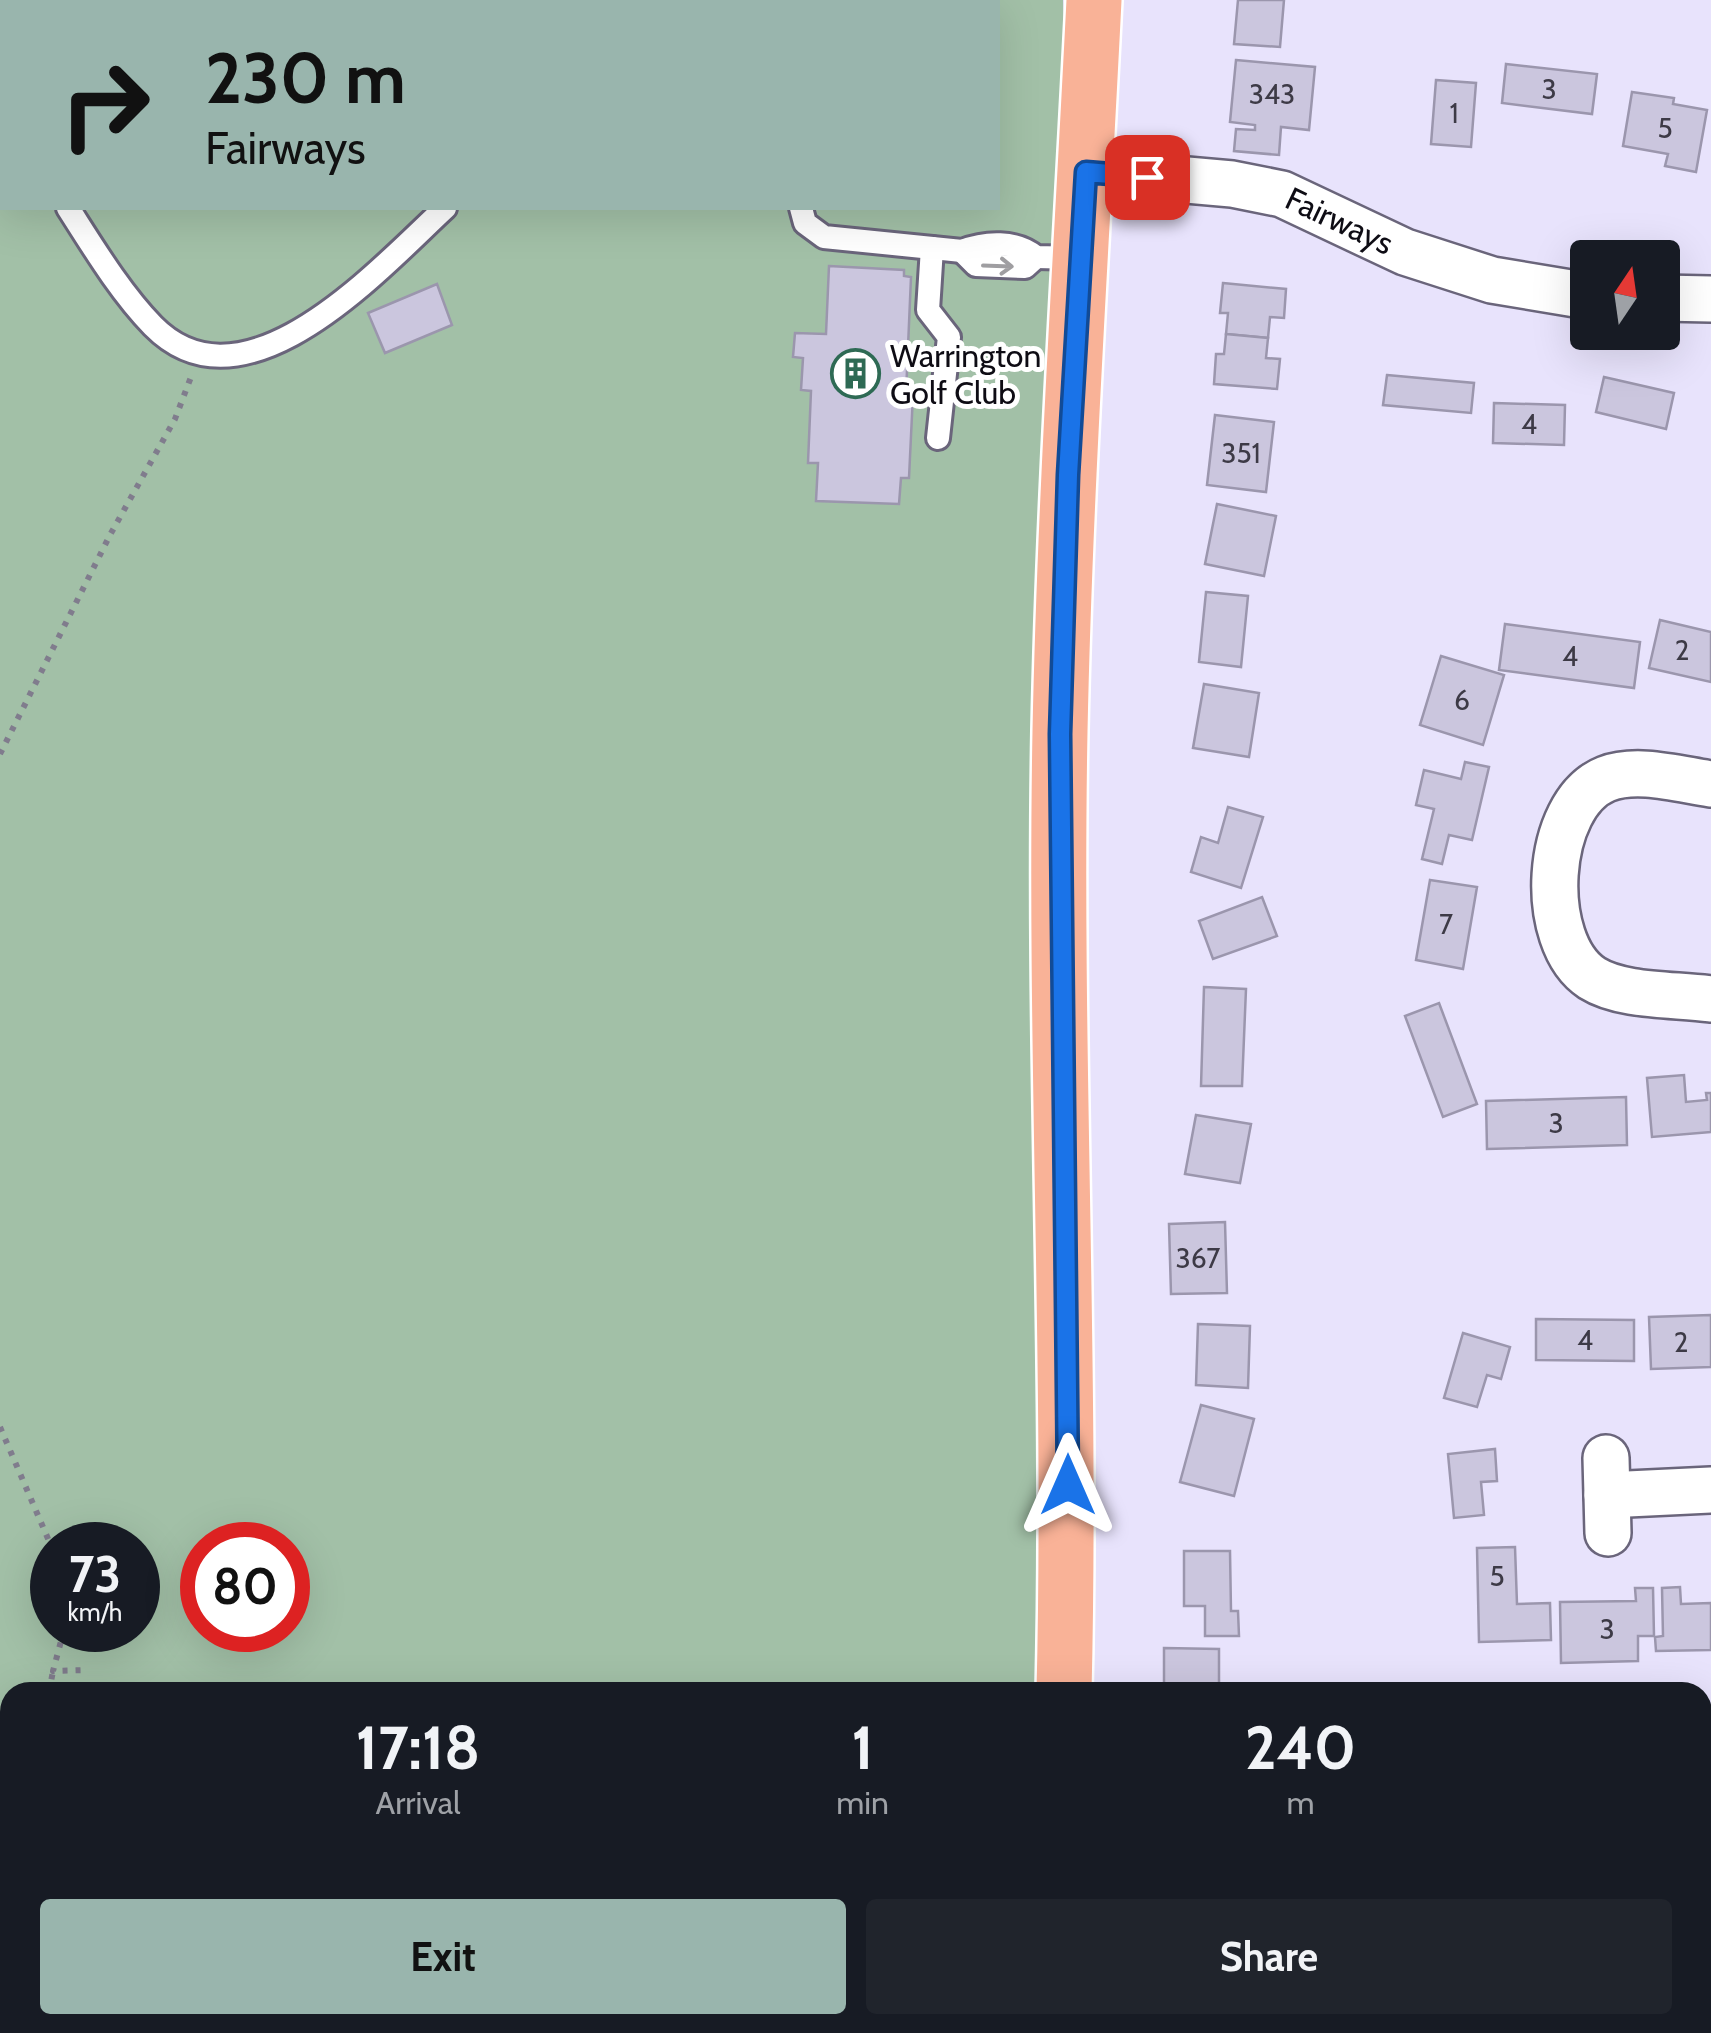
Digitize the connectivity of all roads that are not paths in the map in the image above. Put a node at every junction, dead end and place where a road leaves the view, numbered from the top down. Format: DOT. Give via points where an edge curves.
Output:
graph roads {
  1 [pos="1094,0"];
  2 [pos="1086,172"];
  3 [pos="69,210"];
  4 [pos="444,210"];
  5 [pos="802,210"];
  6 [pos="932,248"];
  7 [pos="1058,258"];
  8 [pos="1570,293"];
  9 [pos="1680,298"];
  10 [pos="1711,299"];
  11 [pos="938,438"];
  12 [pos="1711,784"];
  13 [pos="1711,999"];
  14 [pos="1711,1490"];
  15 [pos="1607,1495"];
  16 [pos="1064,1682"];
  1 -- 2 [label="highway"];
  2 -- 7 [label="highway"];
  2 -- 8 [label="street, Fairways" via="1282,194 1405,252 1492,280"];
  3 -- 4 [label="lane" via="153,326 182,348 220,357 290,338"];
  5 -- 6 [label="lane" via="824,238"];
  6 -- 7 [label="lane" via="962,251 981,243"];
  6 -- 11 [label="lane" via="928,310 949,337"];
  7 -- 16 [label="highway" via="1068,475 1060,734"];
  9 -- 10 [label="street"];
  12 -- 13 [label="street" via="1621,774 1586,791 1564,825 1554,886 1560,935 1581,970 1616,987"];
  14 -- 15 [label="street"];
}
